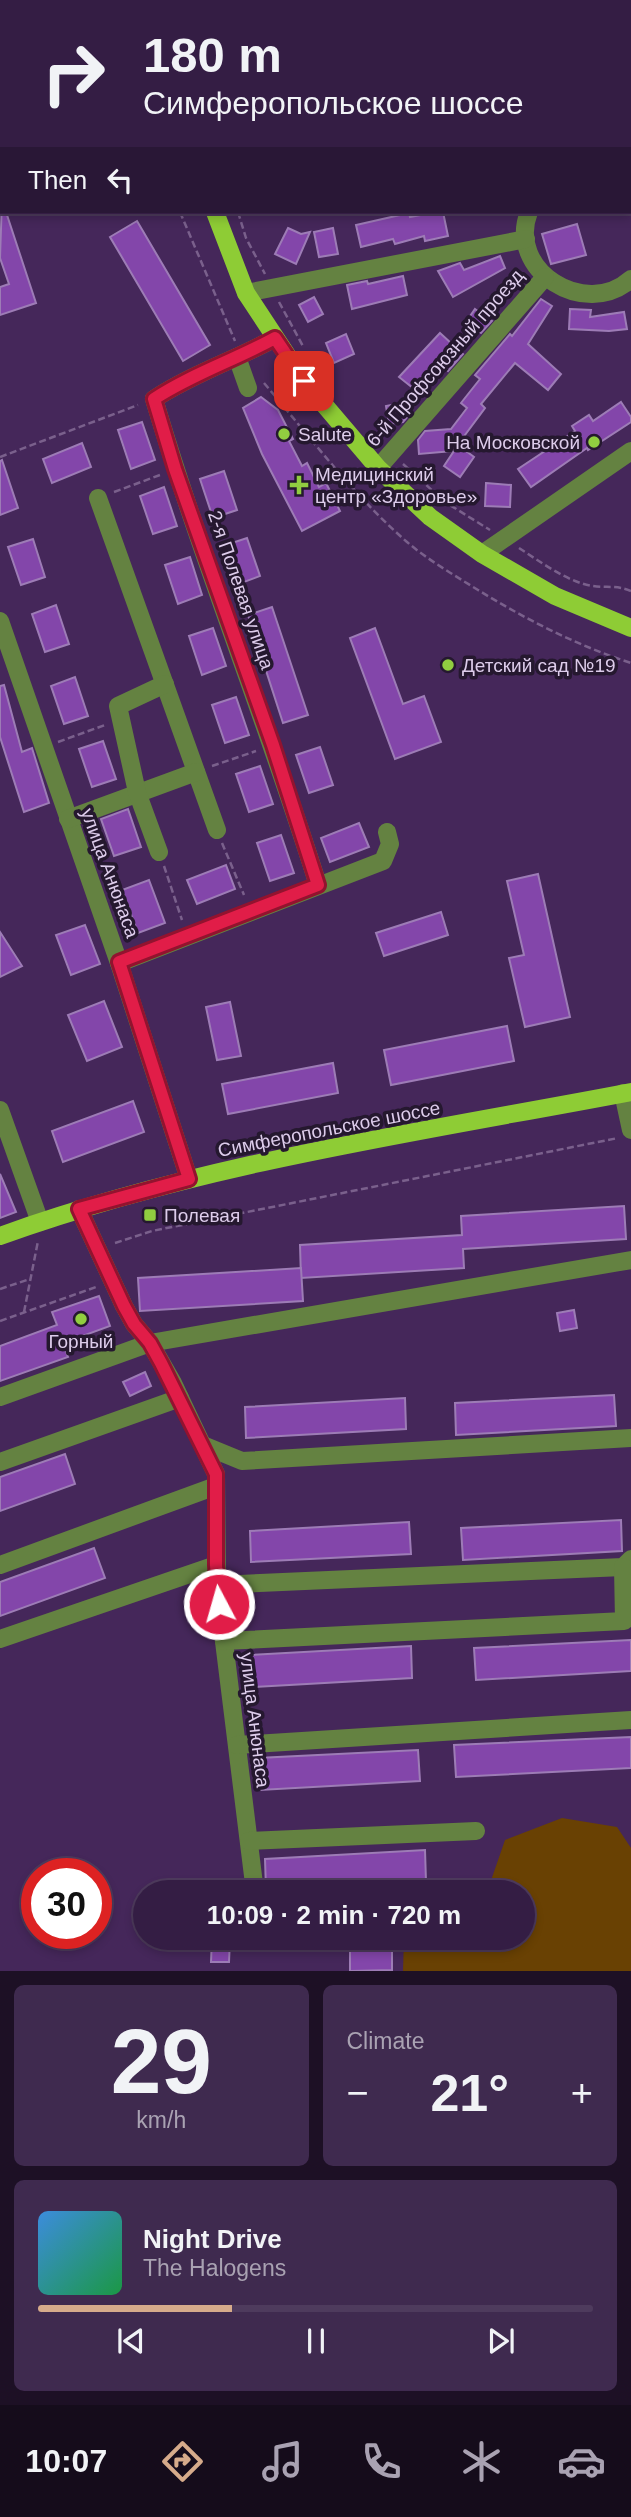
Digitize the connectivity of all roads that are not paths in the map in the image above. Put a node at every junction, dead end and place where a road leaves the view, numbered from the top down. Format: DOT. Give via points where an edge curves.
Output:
graph roads {
  1 [pos="216,214"];
  2 [pos="529,214"];
  3 [pos="526,239"];
  4 [pos="545,276"];
  5 [pos="628,289"];
  6 [pos="246,293"];
  7 [pos="275,338"];
  8 [pos="237,357"];
  9 [pos="248,388"];
  10 [pos="631,451"];
  11 [pos="378,468"];
  12 [pos="98,498"];
  13 [pos="482,554"];
  14 [pos="0,621"];
  15 [pos="631,628"];
  16 [pos="165,684"];
  17 [pos="196,772"];
  18 [pos="138,793"];
  19 [pos="68,818"];
  20 [pos="217,830"];
  21 [pos="387,832"];
  22 [pos="159,852"];
  23 [pos="318,885"];
  24 [pos="119,962"];
  25 [pos="627,1092"];
  26 [pos="0,1110"];
  27 [pos="624,1134"];
  28 [pos="189,1179"];
  29 [pos="79,1209"];
  30 [pos="40,1228"];
  31 [pos="0,1236"];
  32 [pos="631,1260"];
  33 [pos="150,1343"];
  34 [pos="0,1397"];
  35 [pos="180,1398"];
  36 [pos="631,1438"];
  37 [pos="202,1445"];
  38 [pos="0,1462"];
  39 [pos="216,1486"];
  40 [pos="627,1563"];
  41 [pos="0,1565"];
  42 [pos="216,1565"];
  43 [pos="217,1585"];
  44 [pos="0,1639"];
  45 [pos="224,1641"];
  46 [pos="631,1720"];
  47 [pos="237,1745"];
  48 [pos="476,1831"];
  49 [pos="249,1840"];
  50 [pos="254,1880"];
  1 -- 6 [label="main road"];
  2 -- 3 [label="street"];
  3 -- 4 [label="street" via="532,259"];
  3 -- 6 [label="street"];
  4 -- 5 [label="street" via="568,291 596,295"];
  4 -- 11 [label="street, 6-й Профсоюзный проезд"];
  6 -- 7 [label="main road"];
  7 -- 8 [label="street"];
  7 -- 11 [label="main road" via="304,381"];
  8 -- 9 [label="street"];
  8 -- 23 [label="street, 2-я Полевая улица" via="154,399"];
  10 -- 13 [label="street"];
  11 -- 13 [label="main road" via="430,517"];
  12 -- 16 [label="street"];
  13 -- 15 [label="main road" via="555,596"];
  14 -- 19 [label="street, улица Анюнаса"];
  16 -- 17 [label="street"];
  16 -- 18 [label="street" via="118,706"];
  17 -- 18 [label="street"];
  17 -- 20 [label="street"];
  18 -- 19 [label="street"];
  18 -- 22 [label="street"];
  19 -- 24 [label="street, улица Анюнаса"];
  21 -- 23 [label="street" via="390,844 383,861"];
  23 -- 24 [label="street"];
  24 -- 28 [label="street, улица Анюнаса"];
  25 -- 27 [label="street"];
  25 -- 28 [label="main road, Симферопольское шоссе"];
  26 -- 30 [label="street"];
  28 -- 29 [label="main road, Симферопольское шоссе"];
  29 -- 30 [label="main road, Симферопольское шоссе"];
  29 -- 33 [label="street, улица Анюнаса" via="134,1324"];
  30 -- 31 [label="main road, Симферопольское шоссе"];
  32 -- 33 [label="street"];
  33 -- 34 [label="street"];
  33 -- 35 [label="street, улица Анюнаса"];
  35 -- 37 [label="street, улица Анюнаса"];
  35 -- 38 [label="street"];
  36 -- 37 [label="street" via="242,1461"];
  37 -- 39 [label="street, улица Анюнаса" via="216,1474"];
  39 -- 41 [label="street"];
  39 -- 42 [label="street, улица Анюнаса"];
  40 -- 43 [label="street"];
  40 -- 45 [label="street" via="624,1621"];
  42 -- 43 [label="street, улица Анюнаса"];
  42 -- 44 [label="street"];
  43 -- 45 [label="street, улица Анюнаса"];
  45 -- 47 [label="street, улица Анюнаса"];
  46 -- 47 [label="street"];
  47 -- 49 [label="street, улица Анюнаса"];
  48 -- 49 [label="street"];
  49 -- 50 [label="street, улица Анюнаса"];
}
